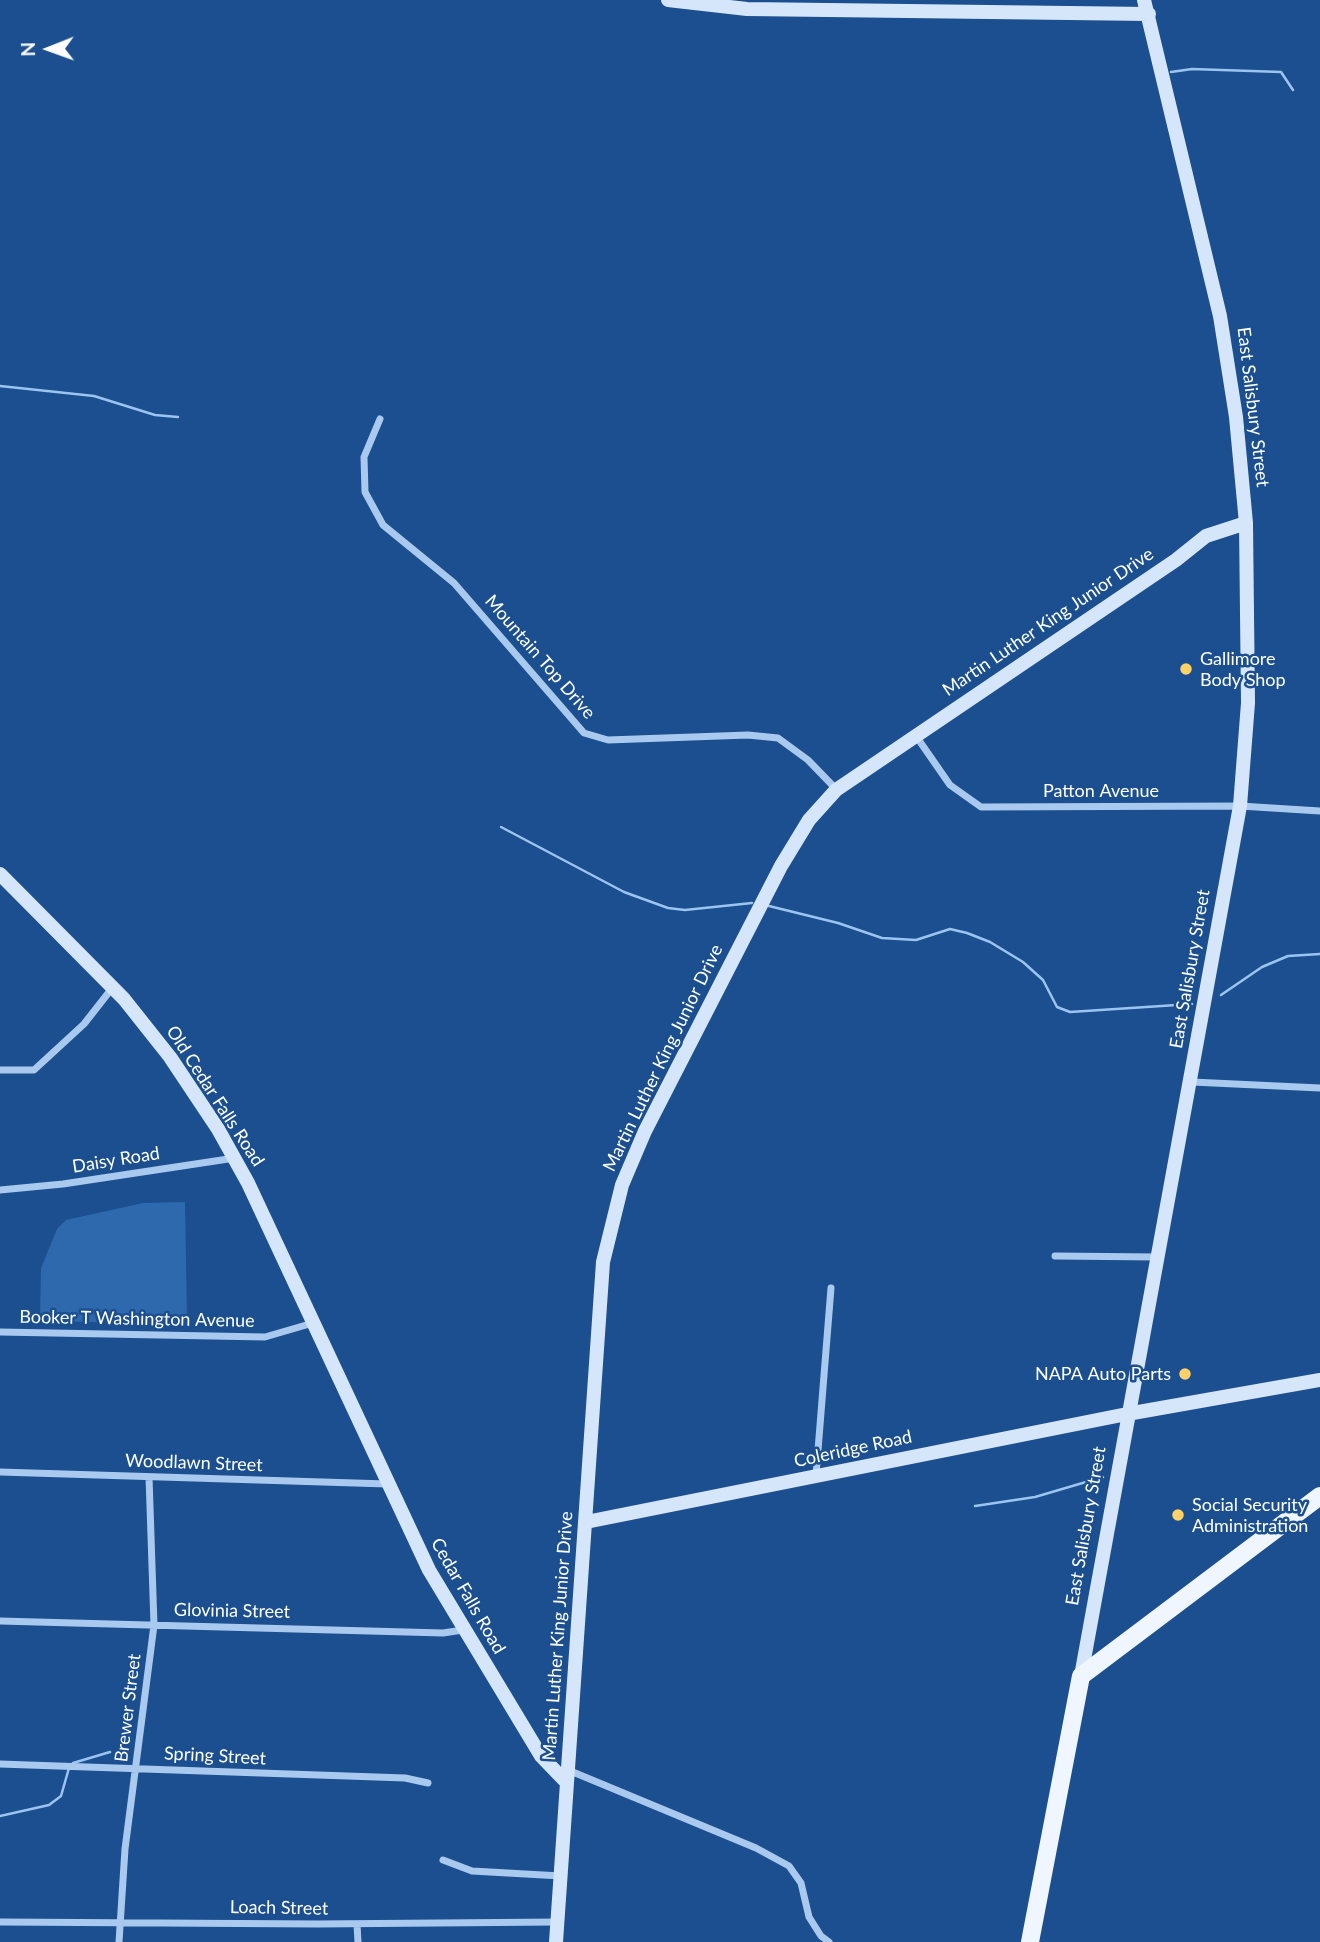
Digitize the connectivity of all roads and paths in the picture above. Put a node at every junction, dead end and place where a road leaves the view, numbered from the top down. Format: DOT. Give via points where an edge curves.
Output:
graph roads {
  1 [pos="668,0"];
  2 [pos="1147,7"];
  3 [pos="380,419"];
  4 [pos="1245,523"];
  5 [pos="915,734"];
  6 [pos="836,790"];
  7 [pos="1240,806"];
  8 [pos="1320,811"];
  9 [pos="0,874"];
  10 [pos="113,986"];
  11 [pos="0,1070"];
  12 [pos="1192,1082"];
  13 [pos="1320,1088"];
  14 [pos="236,1158"];
  15 [pos="0,1190"];
  16 [pos="1055,1256"];
  17 [pos="1157,1256"];
  18 [pos="831,1288"];
  19 [pos="313,1323"];
  20 [pos="0,1332"];
  21 [pos="1320,1380"];
  22 [pos="1127,1414"];
  23 [pos="356,1416"];
  24 [pos="0,1472"];
  25 [pos="816,1477"];
  26 [pos="149,1478"];
  27 [pos="387,1483"];
  28 [pos="1320,1496"];
  29 [pos="586,1521"];
  30 [pos="0,1621"];
  31 [pos="154,1625"];
  32 [pos="463,1630"];
  33 [pos="1081,1675"];
  34 [pos="0,1764"];
  35 [pos="137,1767"];
  36 [pos="567,1777"];
  37 [pos="428,1783"];
  38 [pos="443,1860"];
  39 [pos="561,1876"];
  40 [pos="0,1922"];
  41 [pos="557,1922"];
  42 [pos="118,1924"];
  43 [pos="357,1924"];
  44 [pos="119,1942"];
  45 [pos="358,1942"];
  46 [pos="556,1942"];
  47 [pos="829,1942"];
  48 [pos="1030,1942"];
  1 -- 2 [label="street" via="747,9"];
  2 -- 4 [label="street, East Salisbury Street" via="1220,316 1236,417"];
  3 -- 6 [label="street, Mountain Top Drive" via="364,457 365,492 383,524 454,583 584,733 608,740 778,738 808,760"];
  4 -- 5 [label="street, Martin Luther King Junior Drive" via="1206,536"];
  4 -- 7 [label="street, East Salisbury Street" via="1248,704"];
  5 -- 6 [label="street, Martin Luther King Junior Drive"];
  5 -- 7 [label="street, Patton Avenue" via="950,785 981,807"];
  6 -- 29 [label="street, Martin Luther King Junior Drive" via="809,820 781,866 621,1185 600,1286"];
  7 -- 8 [label="street, Patton Avenue"];
  7 -- 12 [label="street, East Salisbury Street"];
  9 -- 10 [label="street, Old Cedar Falls Road"];
  10 -- 11 [label="street" via="84,1024 34,1070"];
  10 -- 14 [label="street, Old Cedar Falls Road" via="170,1057"];
  12 -- 13 [label="street"];
  12 -- 17 [label="street, East Salisbury Street"];
  14 -- 15 [label="street, Daisy Road"];
  14 -- 19 [label="street, Old Cedar Falls Road"];
  16 -- 17 [label="street"];
  17 -- 22 [label="street, East Salisbury Street"];
  18 -- 25 [label="street"];
  19 -- 20 [label="street, Booker T Washington Avenue" via="265,1337"];
  19 -- 23 [label="street, Old Cedar Falls Road"];
  21 -- 22 [label="street, Coleridge Road"];
  22 -- 25 [label="street, Coleridge Road"];
  22 -- 33 [label="street, East Salisbury Street"];
  23 -- 27 [label="street, Cedar Falls Road"];
  24 -- 26 [label="street, Woodlawn Street"];
  25 -- 29 [label="street, Coleridge Road"];
  26 -- 27 [label="street, Woodlawn Street"];
  26 -- 31 [label="street, Brewer Street"];
  27 -- 32 [label="street, Cedar Falls Road"];
  28 -- 33 [label="main road"];
  29 -- 36 [label="street, Martin Luther King Junior Drive"];
  30 -- 31 [label="street, Glovinia Street"];
  31 -- 32 [label="street, Glovinia Street"];
  31 -- 35 [label="street, Brewer Street"];
  32 -- 36 [label="street, Cedar Falls Road" via="541,1756"];
  33 -- 48 [label="main road, East Salisbury Street"];
  34 -- 35 [label="street, Spring Street"];
  35 -- 37 [label="street, Spring Street" via="405,1778"];
  35 -- 42 [label="street, Brewer Street"];
  36 -- 39 [label="street, Martin Luther King Junior Drive"];
  36 -- 47 [label="street" via="756,1848 789,1866 801,1883 808,1917"];
  38 -- 39 [label="street" via="472,1871"];
  39 -- 41 [label="street, Martin Luther King Junior Drive"];
  40 -- 42 [label="street, Loach Street"];
  41 -- 43 [label="street, Loach Street"];
  41 -- 46 [label="street, Martin Luther King Junior Drive"];
  42 -- 43 [label="street, Loach Street"];
  42 -- 44 [label="street, Brewer Street"];
  43 -- 45 [label="street"];
}
